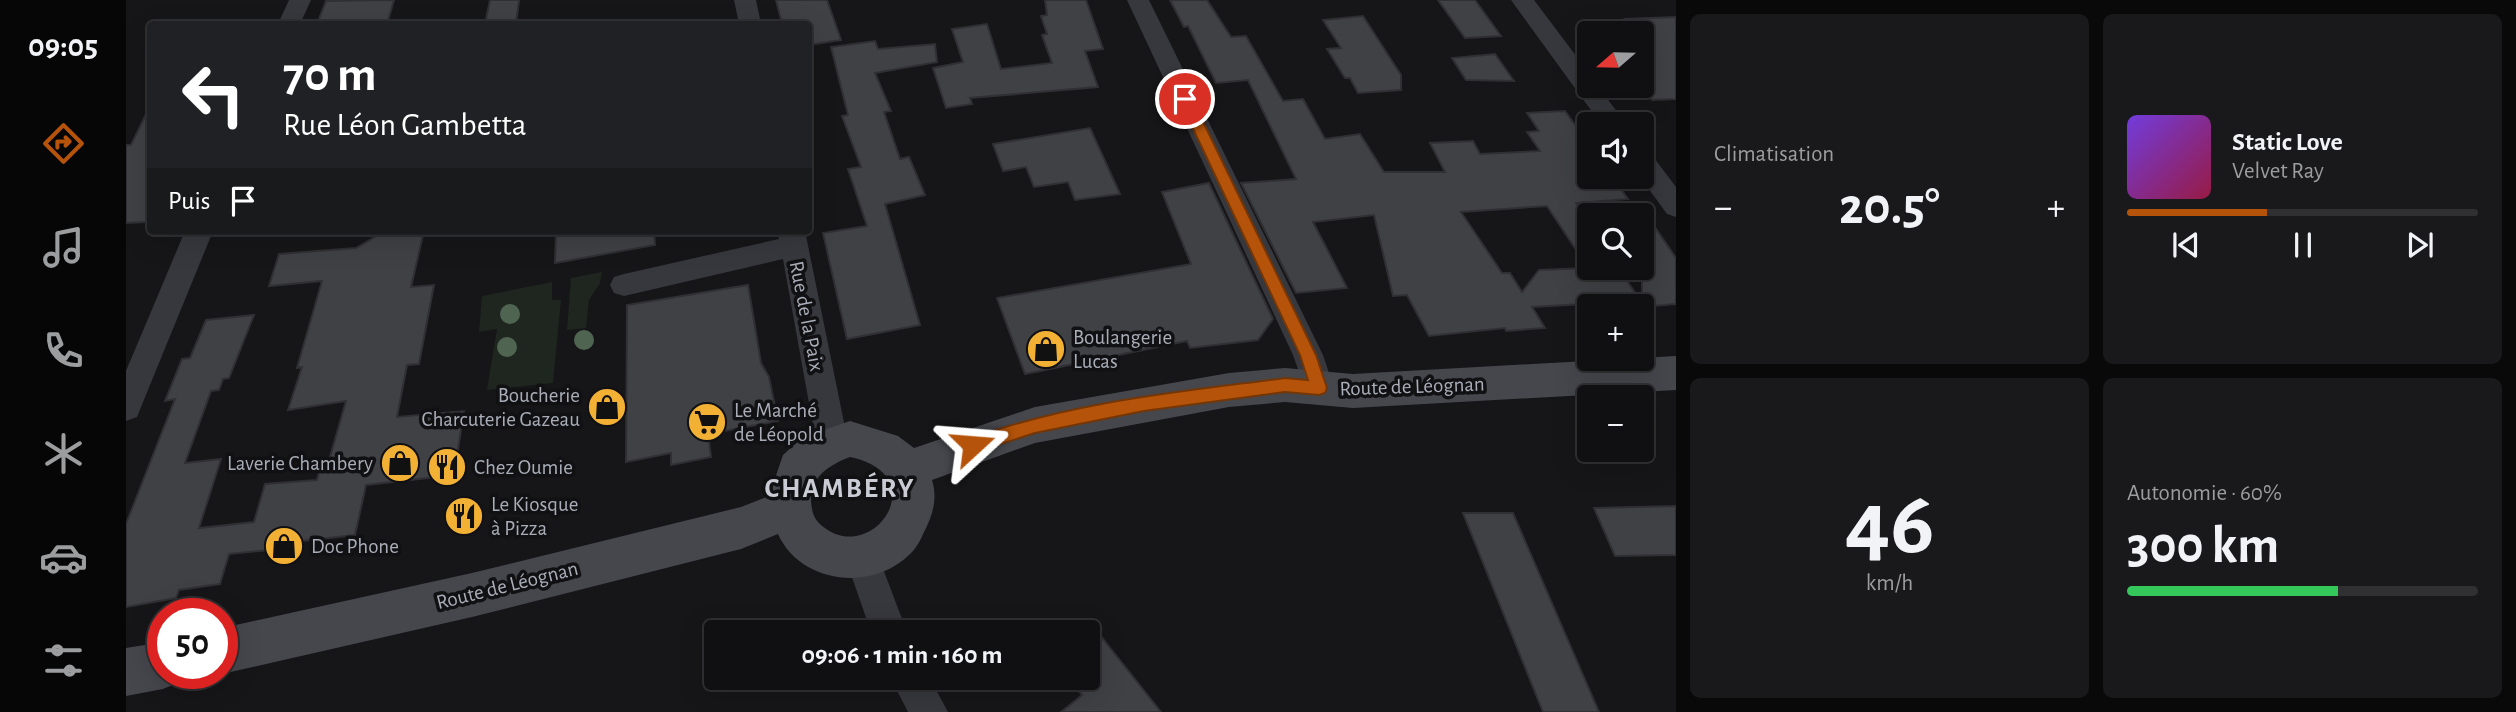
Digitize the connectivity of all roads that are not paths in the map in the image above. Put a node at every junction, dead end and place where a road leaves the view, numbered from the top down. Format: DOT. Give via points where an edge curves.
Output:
graph roads {
  1 [pos="300,0"];
  2 [pos="745,0"];
  3 [pos="1138,0"];
  4 [pos="1522,0"];
  5 [pos="290,21"];
  6 [pos="749,21"];
  7 [pos="1605,112"];
  8 [pos="1654,177"];
  9 [pos="1676,207"];
  10 [pos="197,235"];
  11 [pos="792,239"];
  12 [pos="624,285"];
  13 [pos="1676,373"];
  14 [pos="1319,388"];
  15 [pos="126,407"];
  16 [pos="832,442"];
  17 [pos="907,470"];
  18 [pos="788,509"];
  19 [pos="862,557"];
  20 [pos="885,620"];
  21 [pos="238,647"];
  22 [pos="147,668"];
  23 [pos="126,672"];
  24 [pos="916,690"];
  25 [pos="929,712"];
  1 -- 5 [label="street"];
  2 -- 6 [label="street"];
  3 -- 14 [label="street" via="1308,355"];
  4 -- 7 [label="street"];
  8 -- 9 [label="street"];
  10 -- 15 [label="street"];
  11 -- 12 [label="street"];
  11 -- 16 [label="street, Rue de la Paix"];
  13 -- 14 [label="main road, Route de Léognan" via="1353,391"];
  14 -- 17 [label="main road, Route de Léognan" via="1285,385 1144,403 1035,425"];
  16 -- 17 [label="main road" via="850,439 883,446"];
  16 -- 18 [label="main road" via="798,468"];
  17 -- 19 [label="main road" via="914,487 908,523 881,550"];
  18 -- 19 [label="main road" via="800,534 822,552"];
  18 -- 21 [label="main road, Route de Léognan" via="741,528"];
  19 -- 20 [label="street"];
  22 -- 23 [label="main road"];
  24 -- 25 [label="street"];
}
